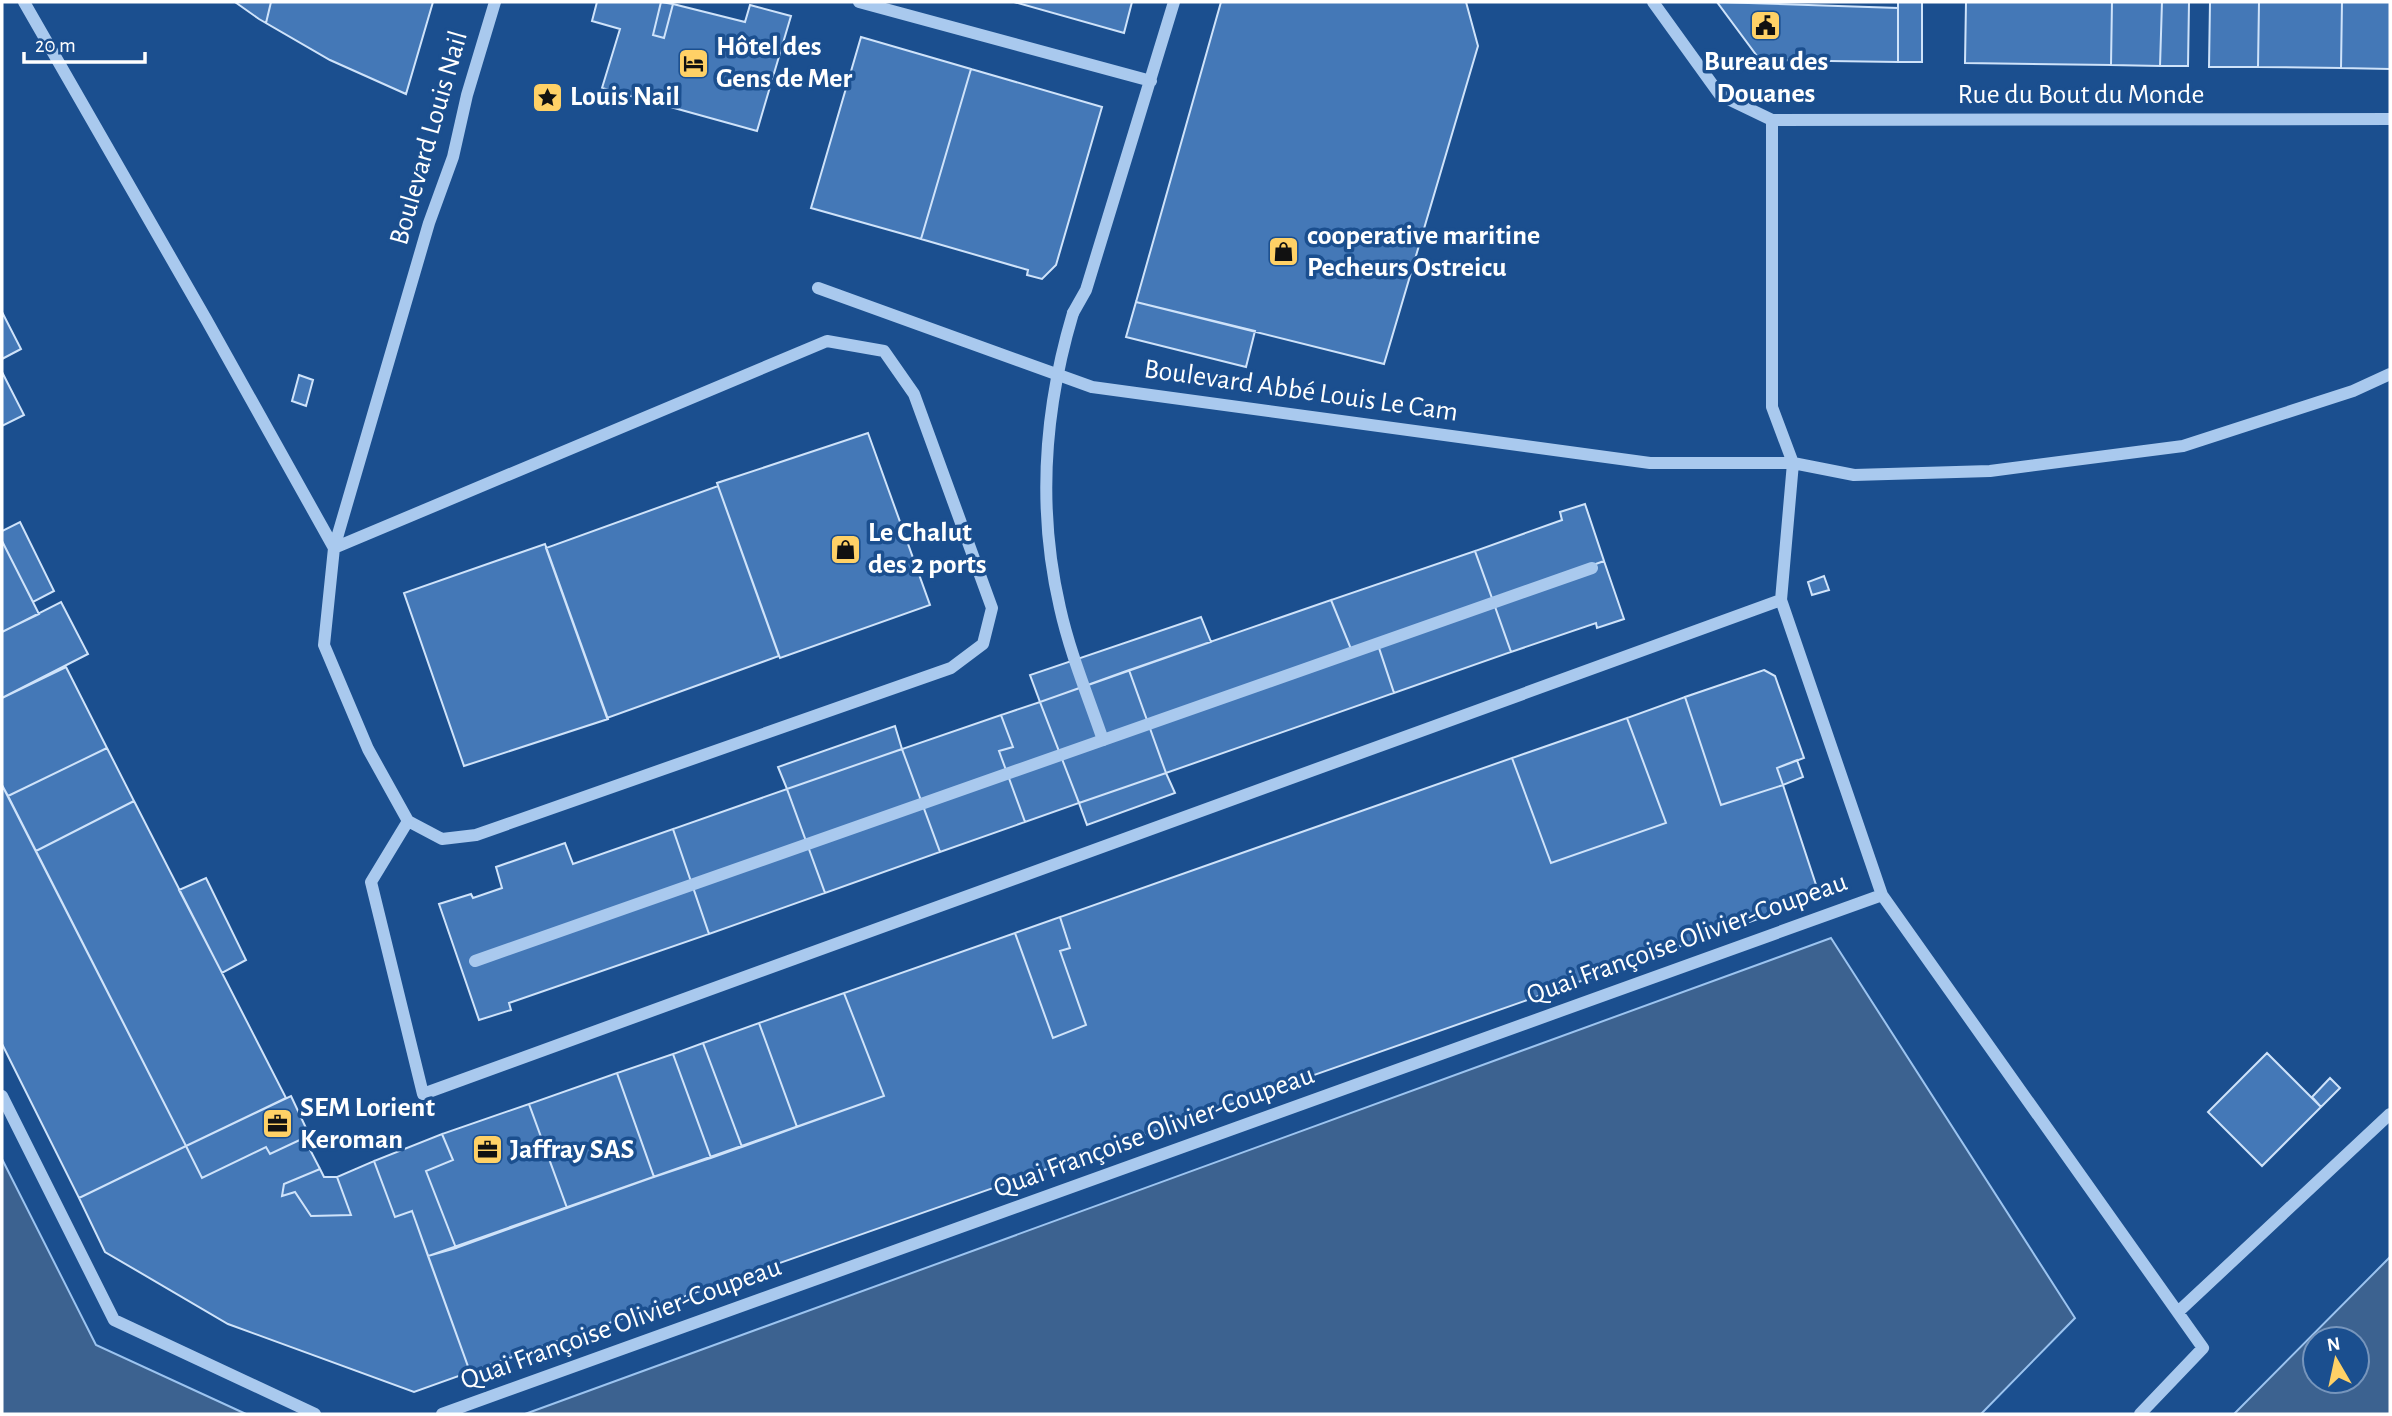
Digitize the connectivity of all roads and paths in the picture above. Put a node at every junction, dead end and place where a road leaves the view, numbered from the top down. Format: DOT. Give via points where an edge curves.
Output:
graph roads {
  1 [pos="24,2"];
  2 [pos="495,2"];
  3 [pos="859,2"];
  4 [pos="1174,2"];
  5 [pos="1653,2"];
  6 [pos="1150,81"];
  7 [pos="2390,119"];
  8 [pos="1772,120"];
  9 [pos="818,288"];
  10 [pos="2390,374"];
  11 [pos="1793,463"];
  12 [pos="334,548"];
  13 [pos="1592,568"];
  14 [pos="1781,600"];
  15 [pos="1103,740"];
  16 [pos="408,821"];
  17 [pos="1882,895"];
  18 [pos="475,961"];
  19 [pos="2,1096"];
  20 [pos="2390,1114"];
  21 [pos="2178,1312"];
  22 [pos="315,1414"];
  23 [pos="442,1414"];
  24 [pos="2140,1414"];
  1 -- 12 [label="street"];
  2 -- 12 [label="street, Boulevard Louis Nail" via="453,157 429,223"];
  3 -- 6 [label="street"];
  4 -- 6 [label="street"];
  5 -- 8 [label="street" via="1720,95"];
  6 -- 15 [label="street, bridge" via="1086,290 1073,313 1059,358 1046,455 1048,521 1059,608"];
  7 -- 8 [label="street, Rue du Bout du Monde"];
  8 -- 11 [label="street" via="1772,407"];
  9 -- 11 [label="street, Boulevard Abbé Louis Le Cam" via="1092,387 1650,463"];
  10 -- 11 [label="street, Boulevard Abbé Louis Le Cam" via="2353,391 2183,446 1990,471 1854,475"];
  11 -- 14 [label="street"];
  12 -- 16 [label="street, Boulevard Louis Nail" via="324,645 368,749"];
  12 -- 16 [label="street" via="827,341 884,351 914,394 992,608 983,644 951,668 476,835 442,839"];
  13 -- 15 [label="street"];
  14 -- 16 [label="street" via="423,1094 371,882"];
  14 -- 17 [label="street"];
  15 -- 18 [label="street"];
  17 -- 21 [label="street"];
  17 -- 23 [label="street, Quai Françoise Olivier-Coupeau"];
  19 -- 22 [label="street" via="114,1320"];
  20 -- 21 [label="street"];
  21 -- 24 [label="street" via="2203,1348"];
}
